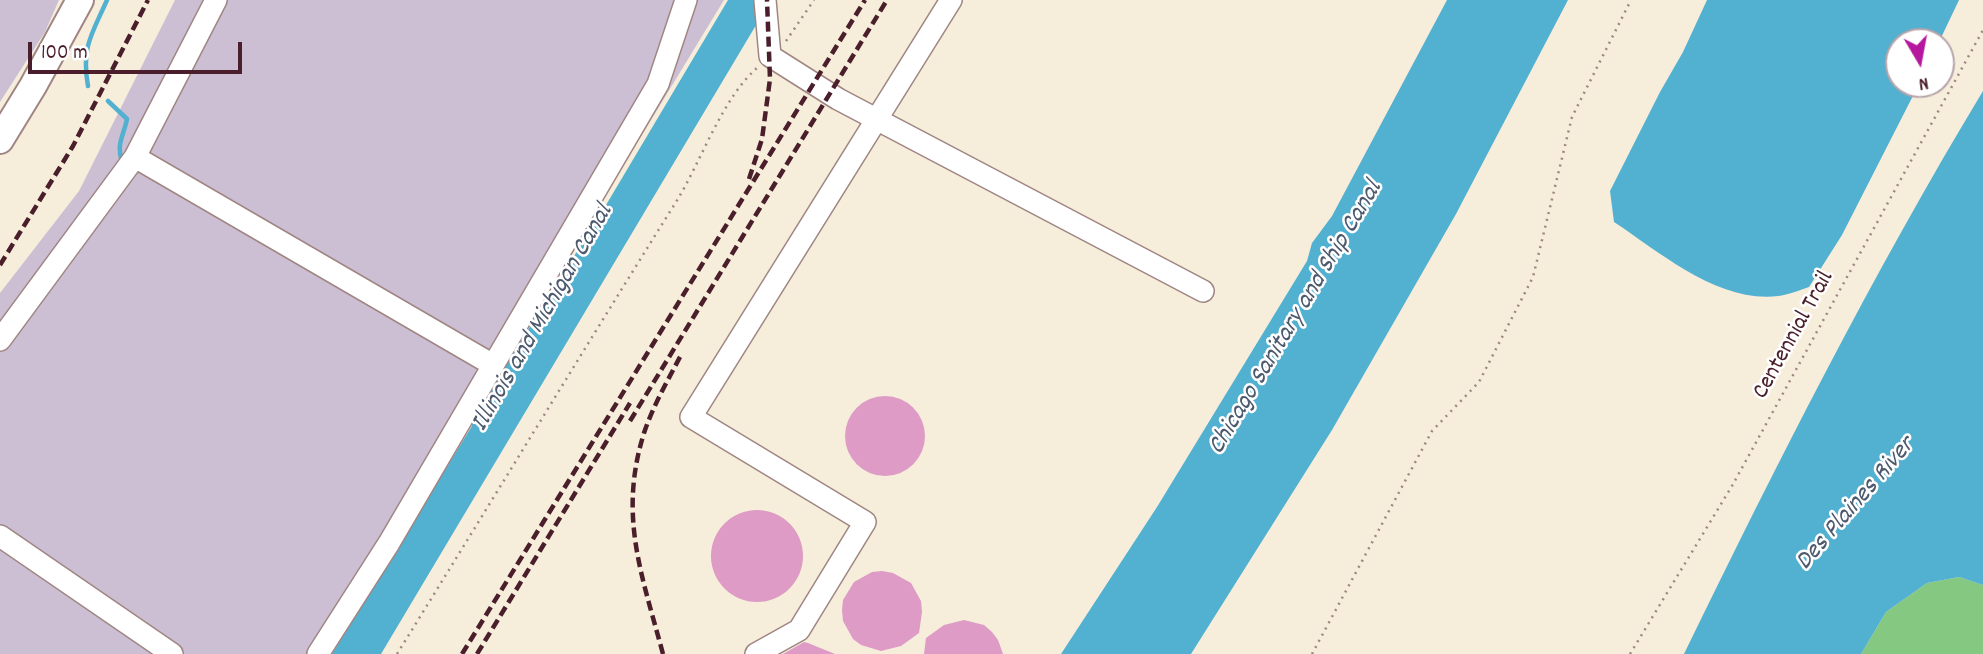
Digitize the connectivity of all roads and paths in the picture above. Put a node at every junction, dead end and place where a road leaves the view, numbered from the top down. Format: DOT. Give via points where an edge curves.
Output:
graph roads {
  1 [pos="80,0"];
  2 [pos="215,0"];
  3 [pos="686,0"];
  4 [pos="765,0"];
  5 [pos="814,0"];
  6 [pos="951,0"];
  7 [pos="1631,0"];
  8 [pos="1983,30"];
  9 [pos="769,47"];
  10 [pos="877,119"];
  11 [pos="0,139"];
  12 [pos="135,157"];
  13 [pos="1203,291"];
  14 [pos="0,340"];
  15 [pos="493,365"];
  16 [pos="0,536"];
  17 [pos="172,654"];
  18 [pos="318,654"];
  19 [pos="397,654"];
  20 [pos="756,654"];
  21 [pos="1312,654"];
  22 [pos="1630,654"];
  1 -- 11 [label="main road"];
  2 -- 12 [label="lane"];
  3 -- 15 [label="lane" via="658,84"];
  4 -- 9 [label="lane"];
  5 -- 9 [label="path" via="798,25"];
  6 -- 10 [label="lane"];
  7 -- 21 [label="path" via="1573,117 1533,277 1479,382 1432,430"];
  8 -- 22 [label="path, Centennial Trail" via="1732,486"];
  9 -- 10 [label="lane" via="838,99"];
  9 -- 19 [label="path"];
  10 -- 13 [label="lane"];
  10 -- 20 [label="lane" via="691,417 865,522 799,630"];
  12 -- 14 [label="lane"];
  12 -- 15 [label="lane"];
  15 -- 18 [label="lane"];
  16 -- 17 [label="lane"];
}
